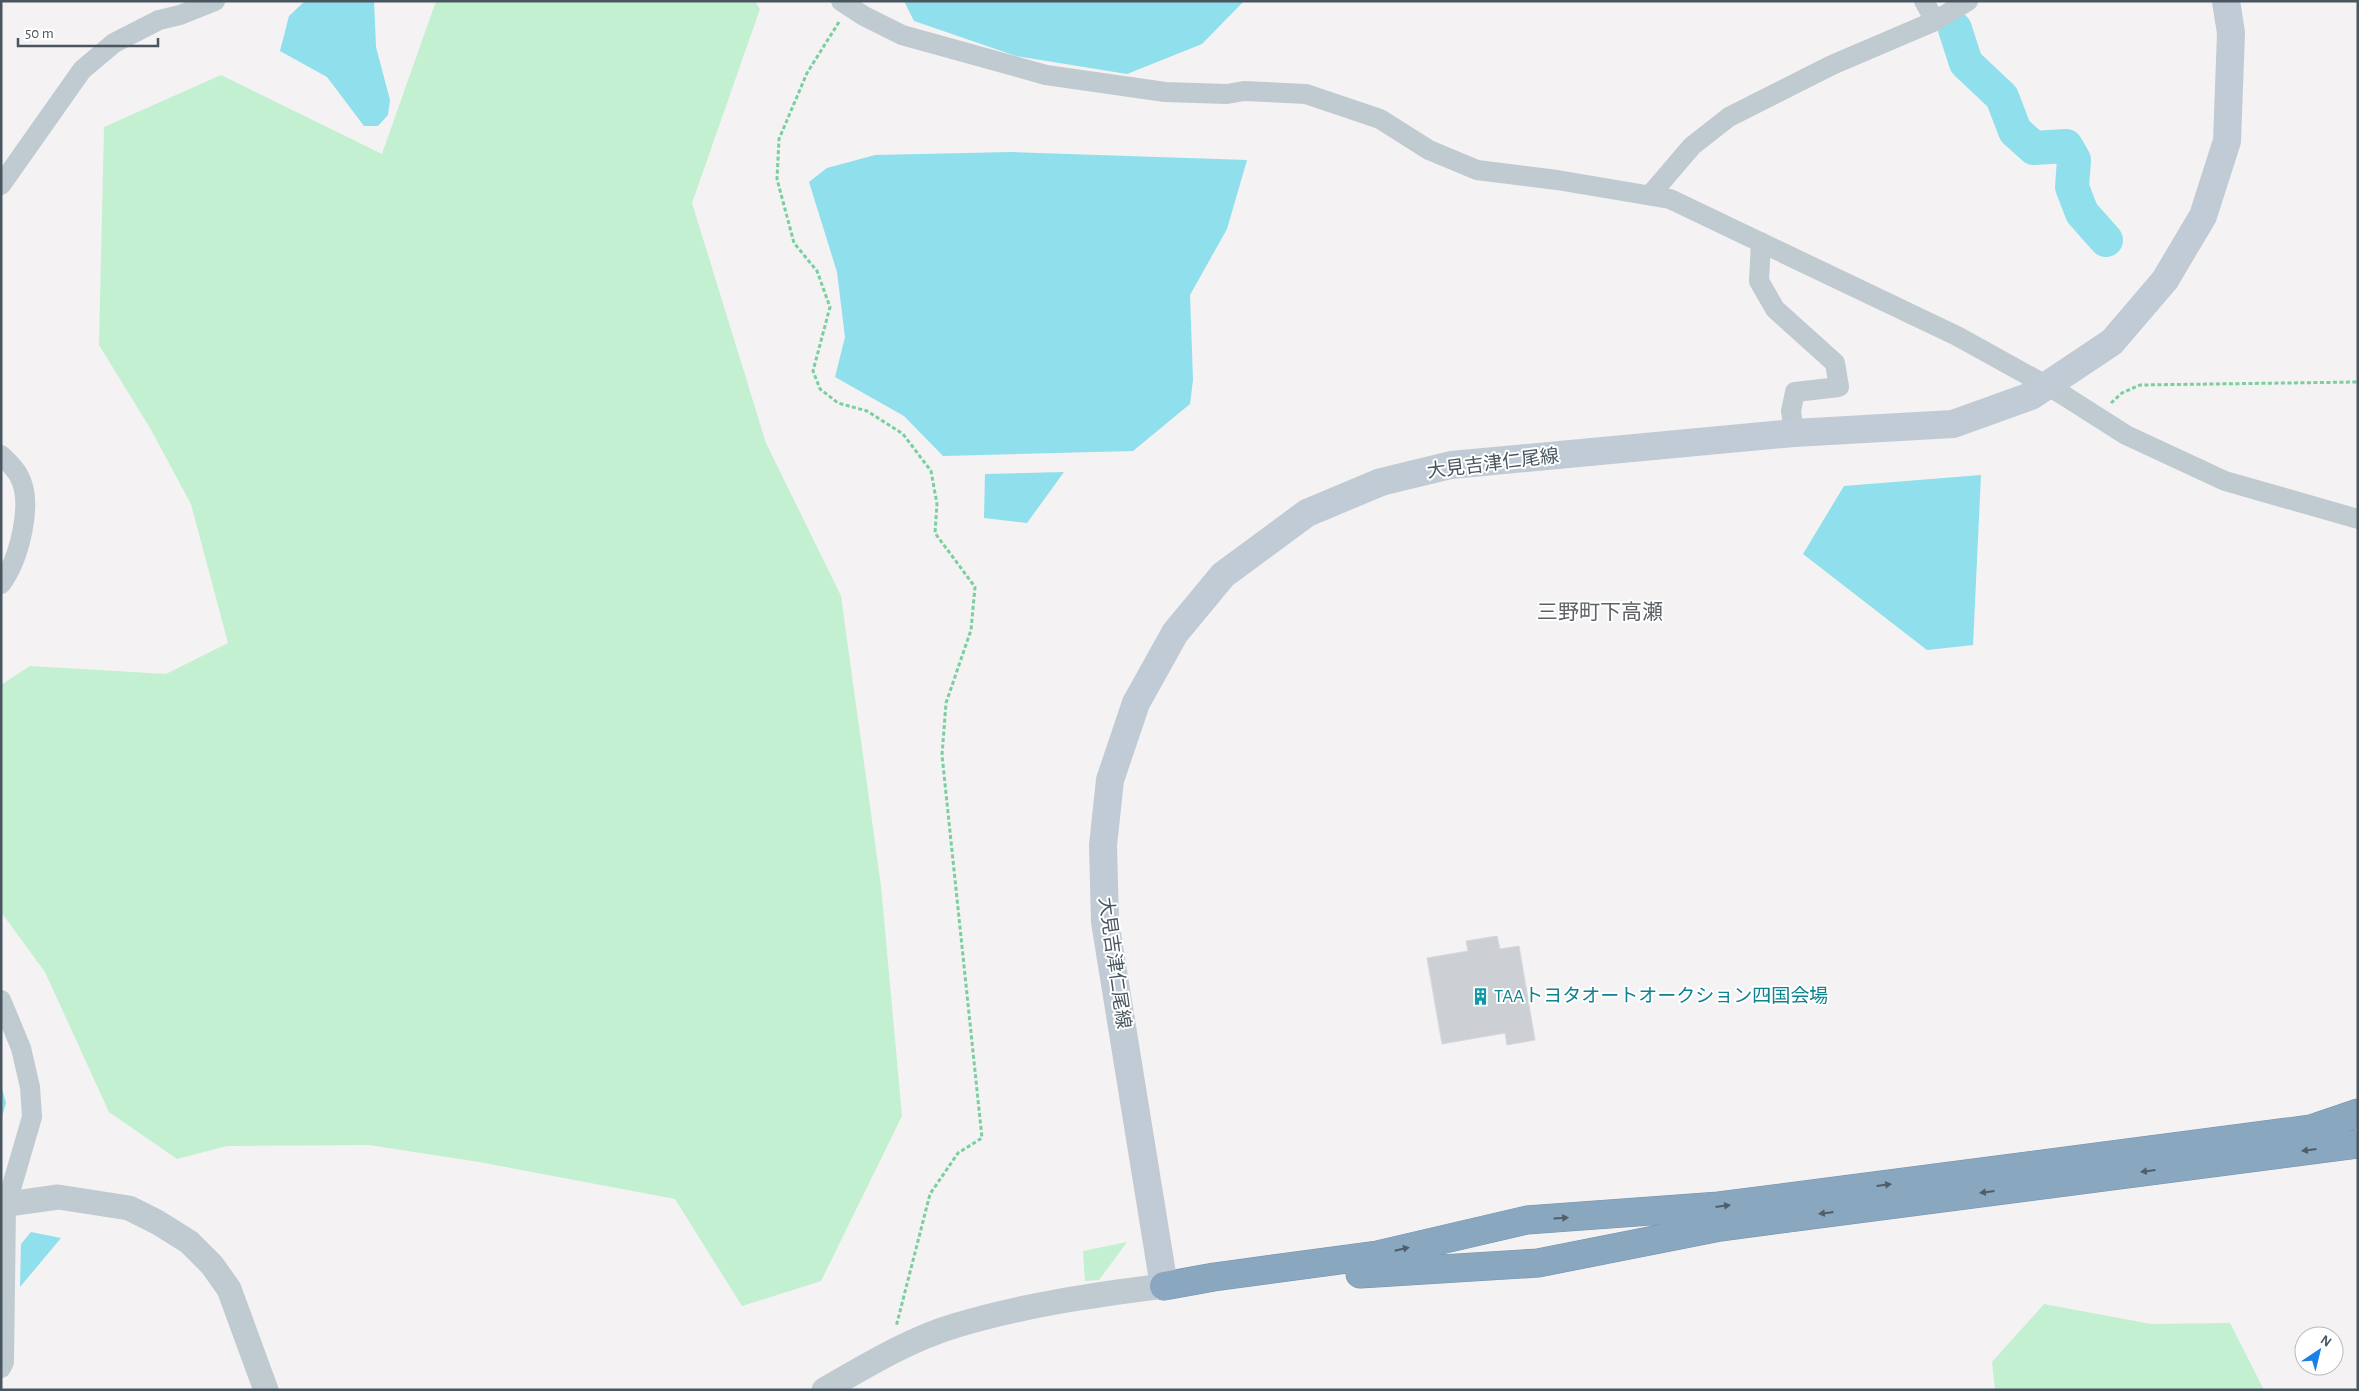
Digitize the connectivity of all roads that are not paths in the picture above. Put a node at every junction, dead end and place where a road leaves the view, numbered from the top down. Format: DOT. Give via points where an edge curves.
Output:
graph roads {
  1 [pos="215,1"];
  2 [pos="1924,1"];
  3 [pos="1968,1"];
  4 [pos="2226,1"];
  5 [pos="845,4"];
  6 [pos="1936,21"];
  7 [pos="1,185"];
  8 [pos="1651,194"];
  9 [pos="1761,242"];
  10 [pos="2047,386"];
  11 [pos="1794,433"];
  12 [pos="1,455"];
  13 [pos="2358,519"];
  14 [pos="1,584"];
  15 [pos="1,1000"];
  16 [pos="2358,1113"];
  17 [pos="2358,1144"];
  18 [pos="4,1206"];
  19 [pos="1164,1286"];
  20 [pos="1,1368"];
  21 [pos="266,1390"];
  22 [pos="824,1390"];
  1 -- 7 [label="street" via="159,20 107,48 82,70"];
  2 -- 6 [label="street"];
  3 -- 6 [label="street"];
  4 -- 10 [label="main road, 大見吉津仁尾線" via="2232,33 2227,141 2203,216 2165,280 2112,342"];
  5 -- 8 [label="street" via="902,35 1046,76 1164,92 1306,94 1380,120 1429,150 1476,170"];
  6 -- 8 [label="street" via="1832,65 1729,117 1692,146"];
  8 -- 9 [label="street" via="1670,199"];
  9 -- 10 [label="street" via="1957,336"];
  9 -- 11 [label="street" via="1759,281 1775,309 1835,363 1839,387 1795,392 1791,411"];
  10 -- 11 [label="main road, 大見吉津仁尾線" via="2032,396 1953,424"];
  10 -- 13 [label="street" via="2126,435 2225,480"];
  11 -- 19 [label="main road, 大見吉津仁尾線" via="1451,466 1381,482 1307,513 1223,575 1175,633 1136,703 1110,780 1103,845 1105,922"];
  12 -- 14 [label="street" via="19,476 25,501 19,546"];
  15 -- 18 [label="street" via="21,1048 30,1087 32,1117"];
  19 -- 16 [label="highway, one-way" via="1377,1255 1527,1220 1739,1204 2311,1129"];
  17 -- 19 [label="highway, one-way" via="1720,1227 1538,1264 1389,1271 1220,1290"];
  18 -- 20 [label="street" via="4,1362"];
  18 -- 21 [label="street" via="58,1198 129,1208 189,1242 212,1265 229,1289"];
  19 -- 22 [label="street" via="1071,1298 953,1326 889,1353"];
}
